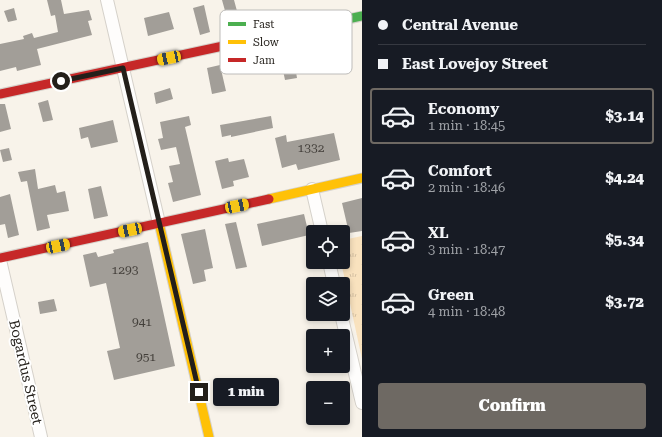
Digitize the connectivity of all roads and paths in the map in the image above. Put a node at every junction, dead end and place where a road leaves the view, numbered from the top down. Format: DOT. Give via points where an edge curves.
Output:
graph roads {
  1 [pos="108,0"];
  2 [pos="362,16"];
  3 [pos="352,18"];
  4 [pos="220,47"];
  5 [pos="123,68"];
  6 [pos="0,94"];
  7 [pos="362,178"];
  8 [pos="312,189"];
  9 [pos="159,223"];
  10 [pos="320,225"];
  11 [pos="0,259"];
  12 [pos="343,321"];
  13 [pos="362,403"];
  14 [pos="41,437"];
  15 [pos="209,437"];
  1 -- 5 [label="street"];
  2 -- 3 [label="street"];
  4 -- 5 [label="street"];
  5 -- 6 [label="street"];
  5 -- 9 [label="street"];
  7 -- 8 [label="street"];
  8 -- 9 [label="street"];
  8 -- 10 [label="street"];
  9 -- 11 [label="street"];
  9 -- 15 [label="street"];
  11 -- 14 [label="street, Bogardus Street"];
  12 -- 13 [label="street"];
}
